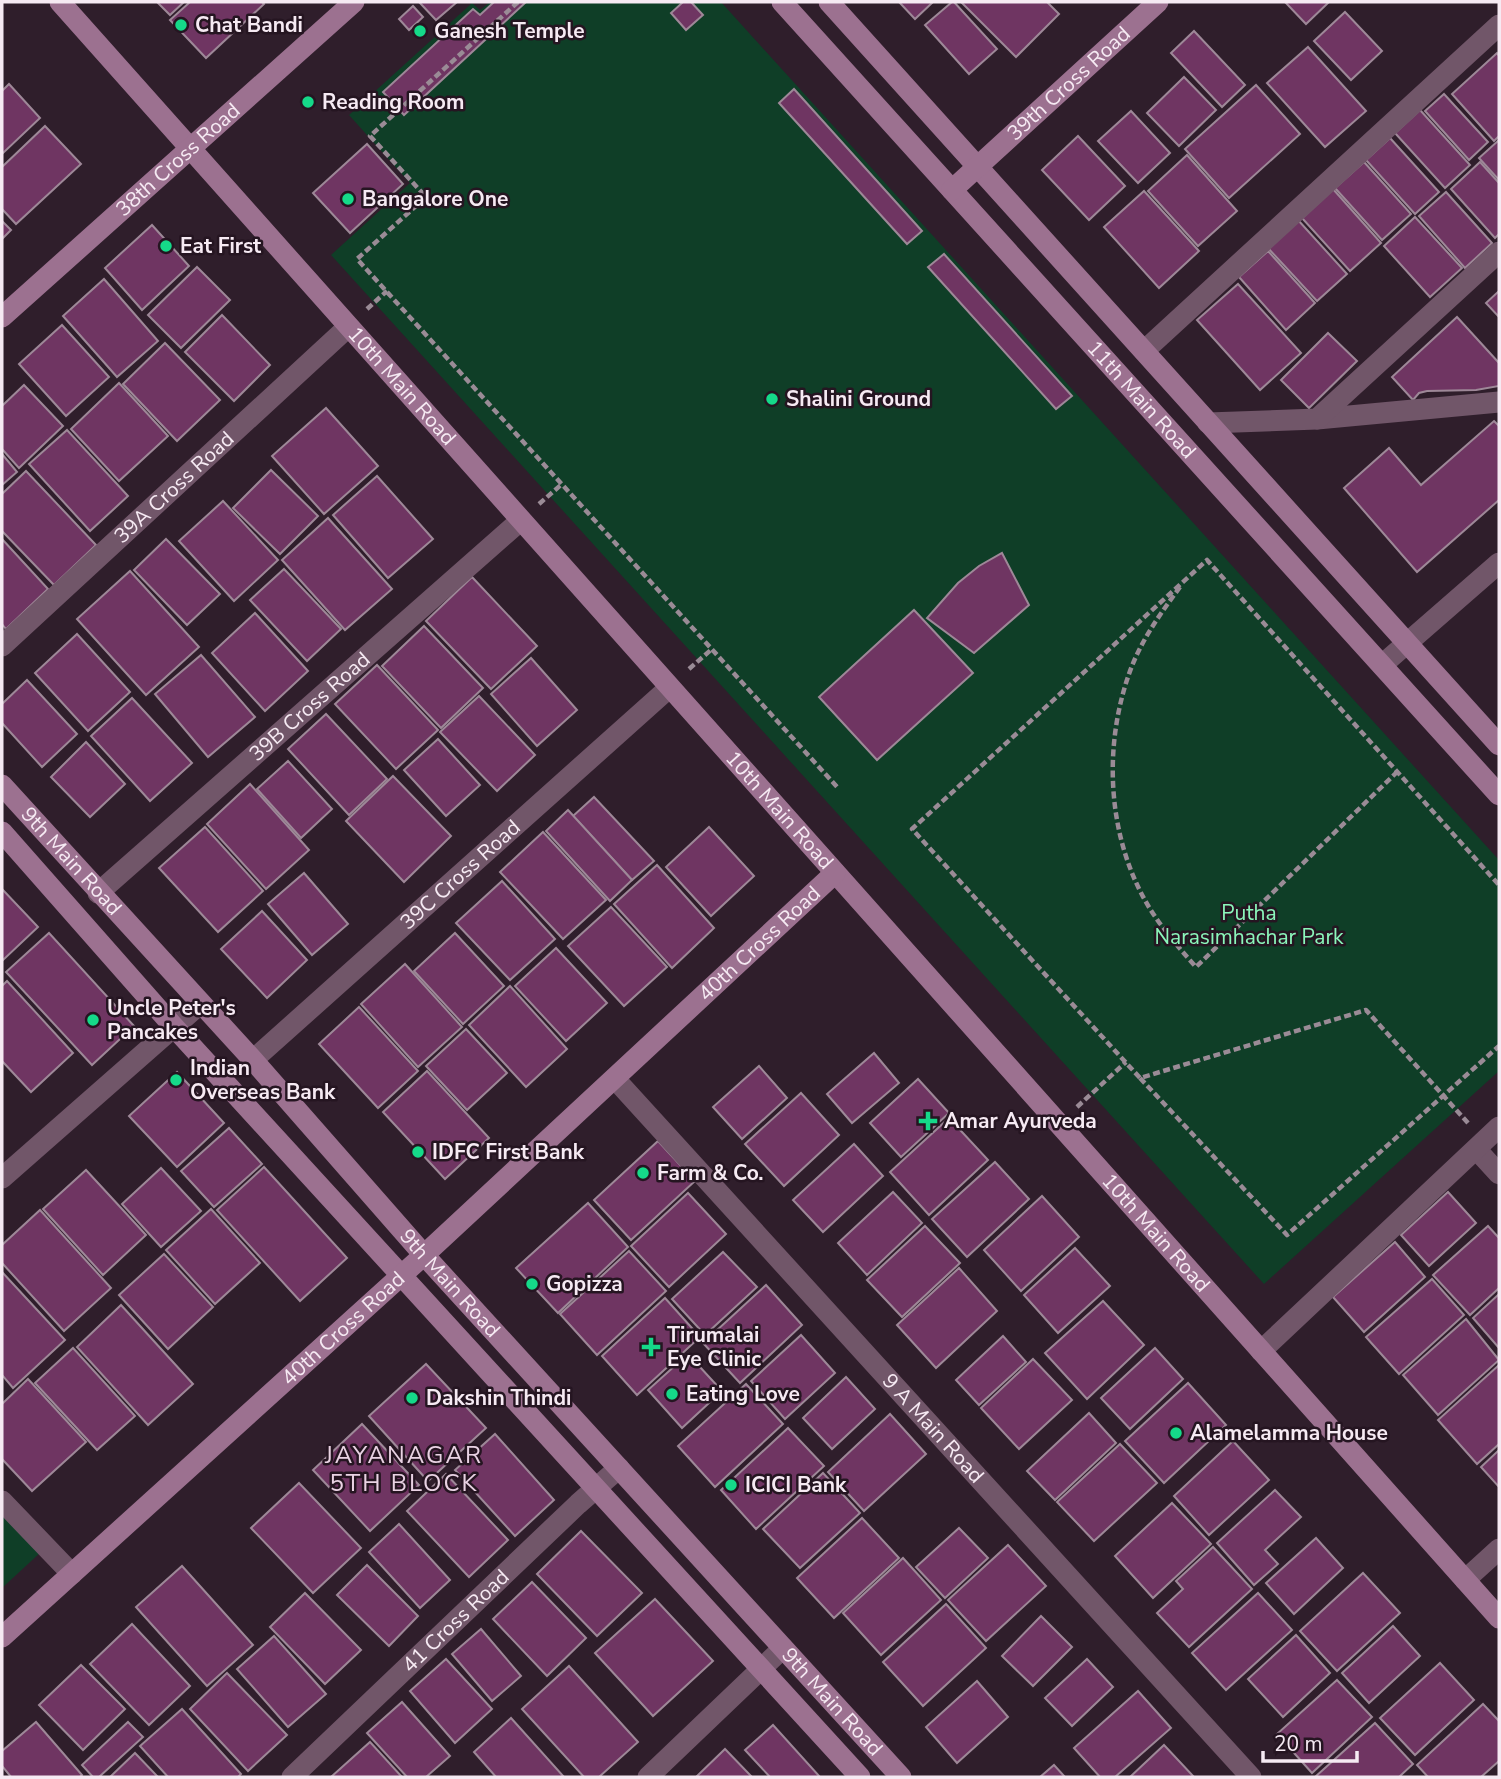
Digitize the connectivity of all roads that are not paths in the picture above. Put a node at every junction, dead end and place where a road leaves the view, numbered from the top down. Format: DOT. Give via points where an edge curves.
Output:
graph roads {
  1 [pos="60,2"];
  2 [pos="354,2"];
  3 [pos="782,2"];
  4 [pos="828,2"];
  5 [pos="1158,2"];
  6 [pos="1499,25"];
  7 [pos="192,149"];
  8 [pos="978,167"];
  9 [pos="952,190"];
  10 [pos="1499,253"];
  11 [pos="2,317"];
  12 [pos="348,327"];
  13 [pos="1144,351"];
  14 [pos="1499,402"];
  15 [pos="1317,419"];
  16 [pos="1208,423"];
  17 [pos="520,521"];
  18 [pos="1499,563"];
  19 [pos="1407,643"];
  20 [pos="2,646"];
  21 [pos="1382,665"];
  22 [pos="669,688"];
  23 [pos="1499,745"];
  24 [pos="2,786"];
  25 [pos="1499,796"];
  26 [pos="2,832"];
  27 [pos="835,873"];
  28 [pos="98,892"];
  29 [pos="200,1003"];
  30 [pos="174,1027"];
  31 [pos="253,1060"];
  32 [pos="616,1080"];
  33 [pos="1487,1139"];
  34 [pos="1499,1174"];
  35 [pos="2,1178"];
  36 [pos="424,1255"];
  37 [pos="401,1276"];
  38 [pos="1261,1351"];
  39 [pos="620,1468"];
  40 [pos="595,1489"];
  41 [pos="2,1501"];
  42 [pos="1499,1549"];
  43 [pos="72,1574"];
  44 [pos="1465,1580"];
  45 [pos="1499,1618"];
  46 [pos="2,1637"];
  47 [pos="783,1648"];
  48 [pos="761,1668"];
  49 [pos="292,1777"];
  50 [pos="648,1777"];
  51 [pos="860,1777"];
  52 [pos="901,1777"];
  53 [pos="1251,1777"];
  1 -- 7 [label="main road, 10th Main Road"];
  2 -- 7 [label="main road, 38th Cross Road"];
  3 -- 9 [label="main road, 11th Main Road"];
  4 -- 8 [label="main road, 11th Main Road"];
  5 -- 8 [label="main road, 39th Cross Road"];
  6 -- 13 [label="street"];
  7 -- 11 [label="main road, 38th Cross Road"];
  7 -- 12 [label="main road, 10th Main Road"];
  8 -- 9 [label="main road, 39th Cross Road"];
  8 -- 13 [label="main road, 11th Main Road"];
  9 -- 21 [label="main road, 11th Main Road"];
  10 -- 15 [label="street"];
  12 -- 17 [label="main road, 10th Main Road"];
  12 -- 20 [label="street, 39A Cross Road"];
  13 -- 16 [label="main road, 11th Main Road"];
  14 -- 15 [label="street"];
  15 -- 16 [label="street"];
  16 -- 19 [label="main road, 11th Main Road"];
  17 -- 22 [label="main road, 10th Main Road"];
  17 -- 28 [label="street, 39B Cross Road"];
  18 -- 19 [label="street"];
  19 -- 21 [label="street"];
  19 -- 23 [label="main road, 11th Main Road"];
  21 -- 25 [label="main road, 11th Main Road"];
  22 -- 27 [label="main road, 10th Main Road"];
  22 -- 31 [label="street, 39C Cross Road"];
  24 -- 28 [label="main road, 9th Main Road"];
  26 -- 30 [label="main road, 9th Main Road"];
  27 -- 32 [label="main road, 40th Cross Road"];
  27 -- 38 [label="main road, 10th Main Road"];
  28 -- 29 [label="main road, 9th Main Road"];
  29 -- 30 [label="street"];
  29 -- 31 [label="main road, 9th Main Road"];
  30 -- 35 [label="street"];
  30 -- 37 [label="main road, 9th Main Road"];
  31 -- 36 [label="main road, 9th Main Road"];
  32 -- 36 [label="main road, 40th Cross Road"];
  32 -- 53 [label="street, 9 A Main Road"];
  33 -- 34 [label="street"];
  33 -- 38 [label="street"];
  36 -- 37 [label="main road, 40th Cross Road"];
  36 -- 39 [label="main road, 9th Main Road"];
  37 -- 40 [label="main road, 9th Main Road"];
  37 -- 43 [label="main road, 40th Cross Road"];
  38 -- 44 [label="main road, 10th Main Road"];
  39 -- 40 [label="street, 41 Cross Road"];
  39 -- 47 [label="main road, 9th Main Road"];
  40 -- 48 [label="main road, 9th Main Road"];
  40 -- 49 [label="street, 41 Cross Road"];
  41 -- 43 [label="street"];
  42 -- 44 [label="street"];
  43 -- 46 [label="main road, 40th Cross Road"];
  44 -- 45 [label="main road, 10th Main Road"];
  47 -- 48 [label="street"];
  47 -- 52 [label="main road, 9th Main Road"];
  48 -- 50 [label="street"];
  48 -- 51 [label="main road, 9th Main Road"];
}
